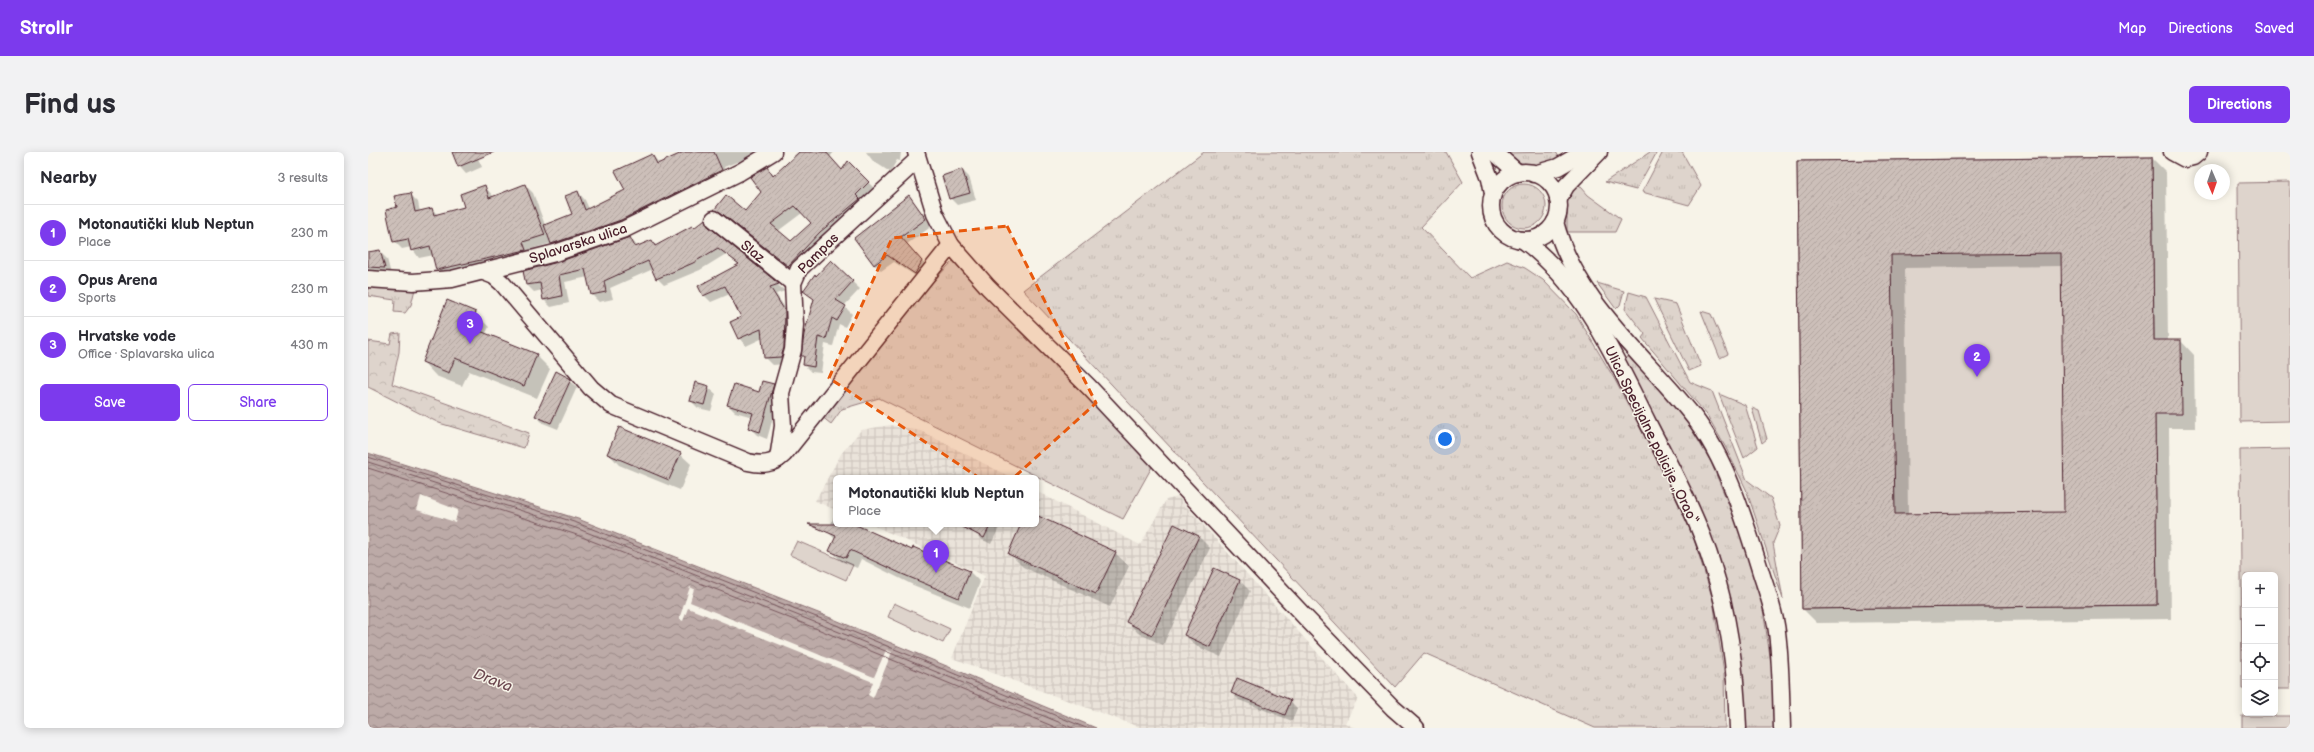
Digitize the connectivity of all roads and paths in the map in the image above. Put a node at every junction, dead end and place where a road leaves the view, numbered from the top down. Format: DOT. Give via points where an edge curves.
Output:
graph roads {
  1 [pos="773,152"];
  2 [pos="1480,152"];
  3 [pos="1494,152"];
  4 [pos="1584,152"];
  5 [pos="1599,152"];
  6 [pos="2172,152"];
  7 [pos="2199,152"];
  8 [pos="917,156"];
  9 [pos="1518,173"];
  10 [pos="1534,174"];
  11 [pos="1493,193"];
  12 [pos="1558,200"];
  13 [pos="714,219"];
  14 [pos="1555,222"];
  15 [pos="1523,240"];
  16 [pos="952,245"];
  17 [pos="484,272"];
  18 [pos="368,279"];
  19 [pos="793,283"];
  20 [pos="781,402"];
  21 [pos="812,420"];
  22 [pos="778,459"];
  23 [pos="1416,728"];
  24 [pos="1738,728"];
  25 [pos="1782,728"];
  1 -- 17 [label="street, Splavarska ulica" via="740,172 625,230"];
  2 -- 11 [label="street"];
  3 -- 9 [label="street"];
  4 -- 10 [label="street" via="1558,167"];
  5 -- 12 [label="street" via="1566,186"];
  6 -- 7 [label="street" via="2185,159 2193,158"];
  8 -- 16 [label="street" via="934,214"];
  8 -- 19 [label="street, Pampas" via="799,269"];
  9 -- 10 [label="street"];
  9 -- 11 [label="street" via="1507,177"];
  10 -- 12 [label="street" via="1548,181 1555,190"];
  11 -- 15 [label="street" via="1491,212 1494,222 1509,236"];
  12 -- 14 [label="street"];
  13 -- 19 [label="street, Slaz"];
  14 -- 15 [label="street" via="1539,237"];
  14 -- 25 [label="street, Ulica Specijalne policije „Orao“" via="1564,251 1597,305 1621,337 1694,418 1714,448 1738,506 1772,610 1777,631"];
  15 -- 24 [label="street, Ulica Specijalne policije „Orao“" via="1551,263 1599,329 1694,516 1713,566 1731,642"];
  16 -- 21 [label="street"];
  16 -- 23 [label="street" via="988,287 1089,387 1306,618 1393,708"];
  17 -- 18 [label="street, Splavarska ulica" via="452,279 413,282"];
  17 -- 22 [label="street" via="502,283 591,388 611,405 748,462 767,464"];
  19 -- 20 [label="street, Pampas" via="793,350 783,382"];
  20 -- 21 [label="street" via="791,416"];
  20 -- 22 [label="street, Pampas" via="782,426"];
  21 -- 22 [label="street"];
}
